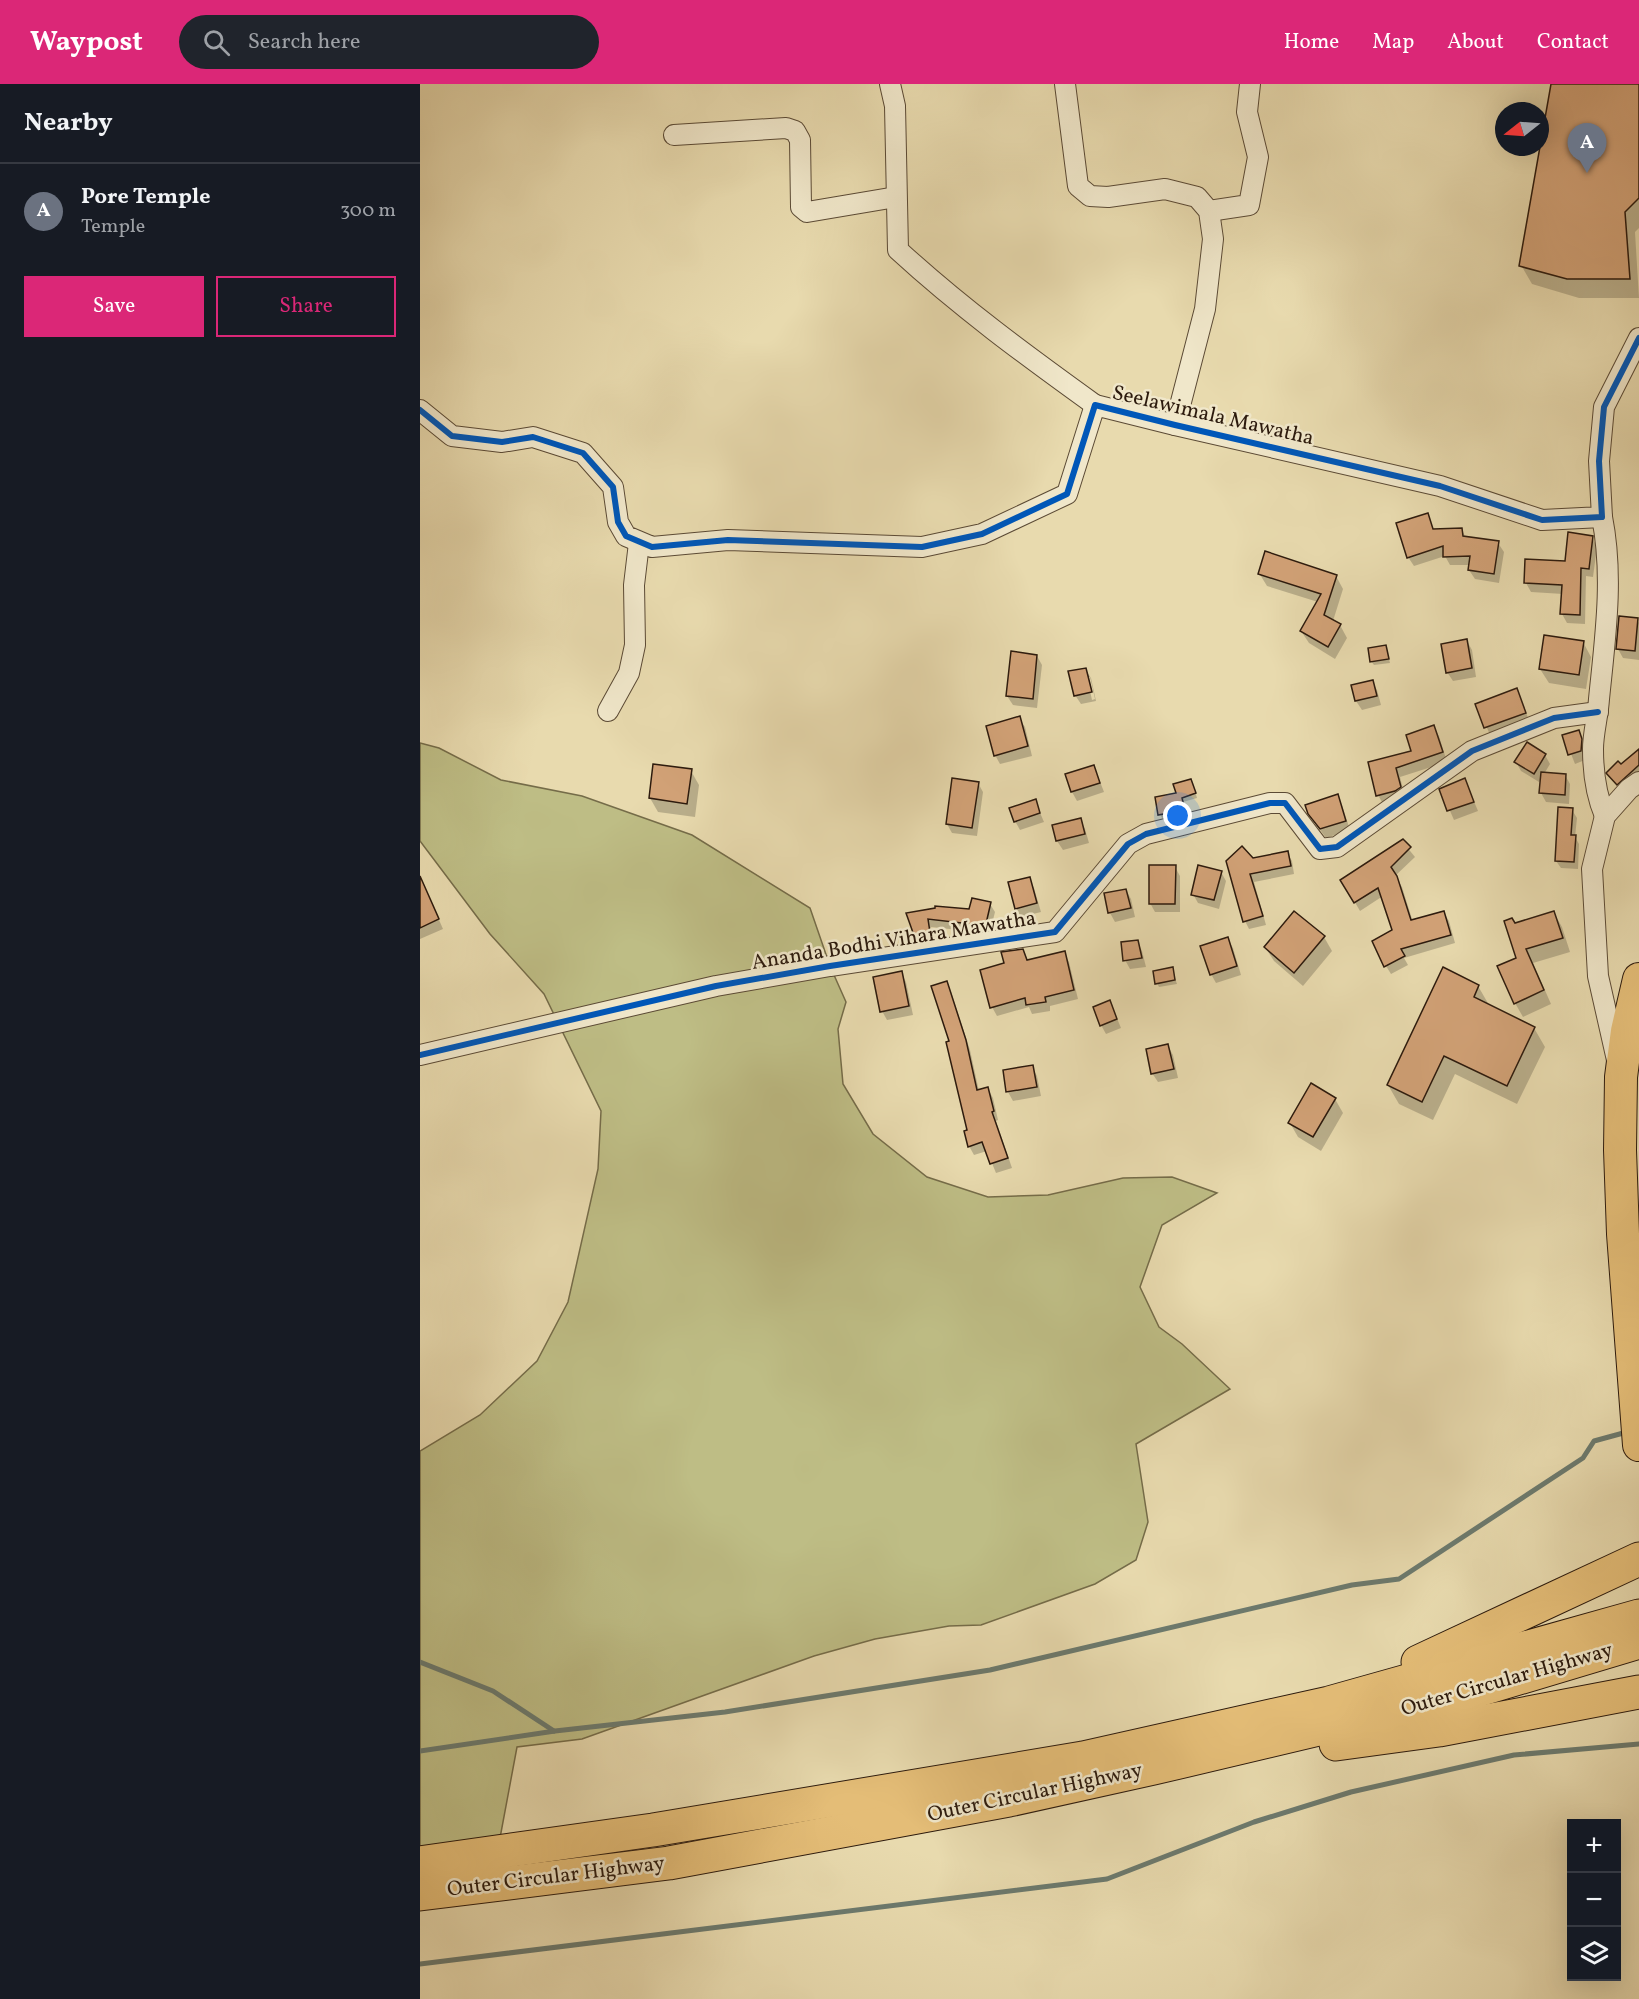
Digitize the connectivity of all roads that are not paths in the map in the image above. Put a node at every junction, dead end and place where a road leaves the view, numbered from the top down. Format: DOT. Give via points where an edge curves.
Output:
graph roads {
  1 [pos="890,84"];
  2 [pos="1065,84"];
  3 [pos="1250,84"];
  4 [pos="674,135"];
  5 [pos="896,197"];
  6 [pos="1209,211"];
  7 [pos="1639,338"];
  8 [pos="1095,405"];
  9 [pos="420,410"];
  10 [pos="1175,425"];
  11 [pos="1602,517"];
  12 [pos="632,540"];
  13 [pos="608,711"];
  14 [pos="1598,712"];
  15 [pos="1639,782"];
  16 [pos="1605,816"];
  17 [pos="1639,979"];
  18 [pos="420,1055"];
  19 [pos="1622,1077"];
  20 [pos="1639,1445"];
  21 [pos="1639,1559"];
  22 [pos="1639,1616"];
  23 [pos="1639,1642"];
  24 [pos="1639,1692"];
  25 [pos="1329,1702"];
  26 [pos="1154,1768"];
  27 [pos="420,1863"];
  28 [pos="420,1894"];
  1 -- 5 [label="street" via="895,106"];
  2 -- 6 [label="street" via="1078,186 1090,196 1108,197 1165,189 1197,197"];
  3 -- 6 [label="street" via="1247,112 1258,158 1249,205"];
  4 -- 5 [label="street" via="786,128 795,131 800,140 801,207 807,212"];
  5 -- 8 [label="street" via="898,250 996,334"];
  6 -- 10 [label="street" via="1213,238 1205,309"];
  7 -- 11 [label="street" via="1604,407 1599,461"];
  8 -- 10 [label="street, Seelawimala Mawatha"];
  8 -- 12 [label="street, Seelawimala Mawatha" via="1066,494 982,534 922,546 728,540 652,547"];
  9 -- 12 [label="street" via="452,436 502,442 533,437 583,453 613,487 618,522"];
  10 -- 11 [label="street, Seelawimala Mawatha" via="1440,486 1542,520"];
  11 -- 14 [label="street" via="1609,598"];
  12 -- 13 [label="street" via="636,645 629,673"];
  14 -- 16 [label="street" via="1593,748 1597,797"];
  14 -- 18 [label="street, Ananda Bodhi Vihara Mawatha" via="1554,718 1472,751 1337,847 1320,849 1285,803 1270,803 1146,834 1128,844 1055,932 716,986"];
  15 -- 16 [label="street"];
  16 -- 19 [label="street" via="1592,869 1598,976"];
  17 -- 19 [label="main road"];
  19 -- 20 [label="main road" via="1623,1234"];
  21 -- 25 [label="highway"];
  22 -- 25 [label="highway, Outer Circular Highway"];
  23 -- 26 [label="highway, Outer Circular Highway" via="1462,1695"];
  24 -- 26 [label="highway" via="1439,1730"];
  25 -- 27 [label="highway, Outer Circular Highway" via="1083,1758 653,1830"];
  26 -- 28 [label="highway, Outer Circular Highway" via="1009,1800 669,1863"];
}
